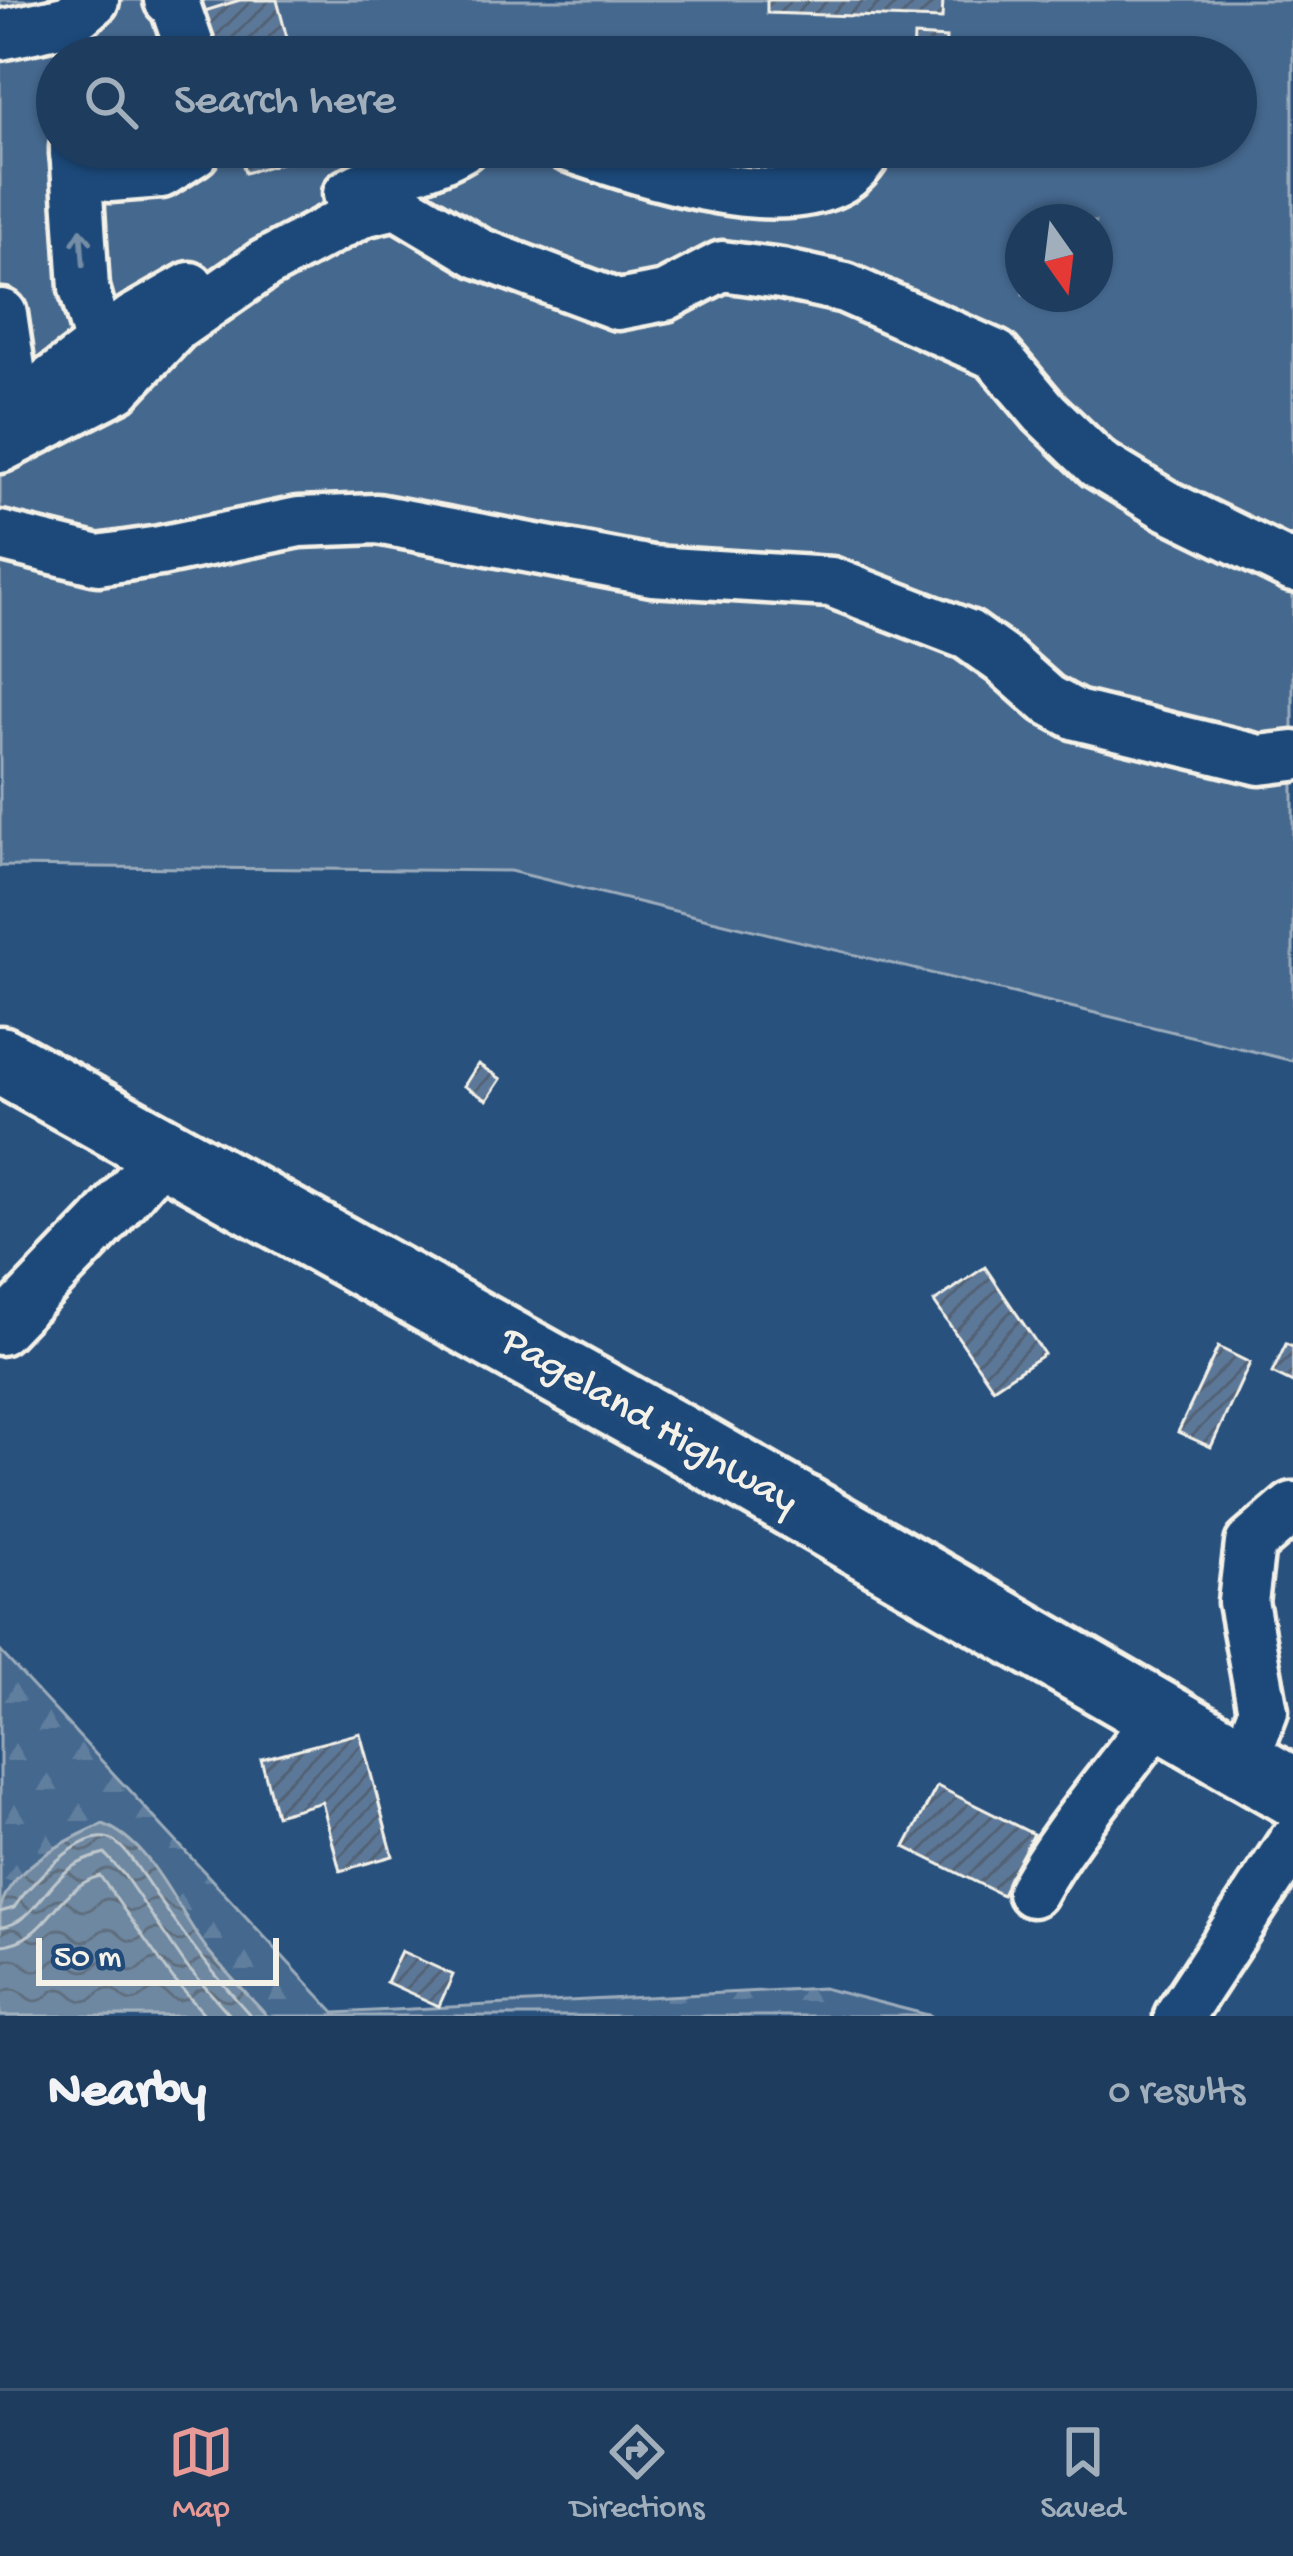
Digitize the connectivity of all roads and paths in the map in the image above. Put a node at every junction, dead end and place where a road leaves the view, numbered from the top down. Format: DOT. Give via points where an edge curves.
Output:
graph roads {
  1 [pos="169,0"];
  2 [pos="78,26"];
  3 [pos="0,35"];
  4 [pos="186,36"];
  5 [pos="76,168"];
  6 [pos="98,168"];
  7 [pos="168,168"];
  8 [pos="421,168"];
  9 [pos="633,168"];
  10 [pos="855,168"];
  11 [pos="0,291"];
  12 [pos="1,314"];
  13 [pos="100,345"];
  14 [pos="5,423"];
  15 [pos="0,536"];
  16 [pos="1293,567"];
  17 [pos="1293,756"];
  18 [pos="0,1060"];
  19 [pos="164,1152"];
  20 [pos="0,1330"];
  21 [pos="1293,1508"];
  22 [pos="1159,1716"];
  23 [pos="1268,1778"];
  24 [pos="1293,1842"];
  25 [pos="1032,1892"];
  26 [pos="1179,2016"];
  1 -- 4 [label="lane"];
  2 -- 3 [label="lane"];
  13 -- 5 [label="lane, one-way" via="85,289"];
  6 -- 7 [label="lane" via="110,177"];
  8 -- 13 [label="lane" via="368,182"];
  9 -- 10 [label="lane" via="725,189 799,194"];
  11 -- 12 [label="lane"];
  12 -- 14 [label="lane"];
  13 -- 14 [label="lane"];
  14 -- 16 [label="lane" via="117,388 176,326 265,264 363,212 397,204 479,253 618,304 665,296 722,266 845,288 996,355 1098,464"];
  15 -- 17 [label="lane" via="98,560 299,522 377,519 652,571 831,582 968,635 1076,715 1260,760"];
  18 -- 19 [label="highway, Pageland Highway"];
  19 -- 20 [label="lane"];
  19 -- 22 [label="highway, Pageland Highway"];
  21 -- 23 [label="lane" via="1250,1544 1243,1602"];
  22 -- 23 [label="highway, Pageland Highway"];
  22 -- 25 [label="lane"];
  24 -- 26 [label="lane"];
}
